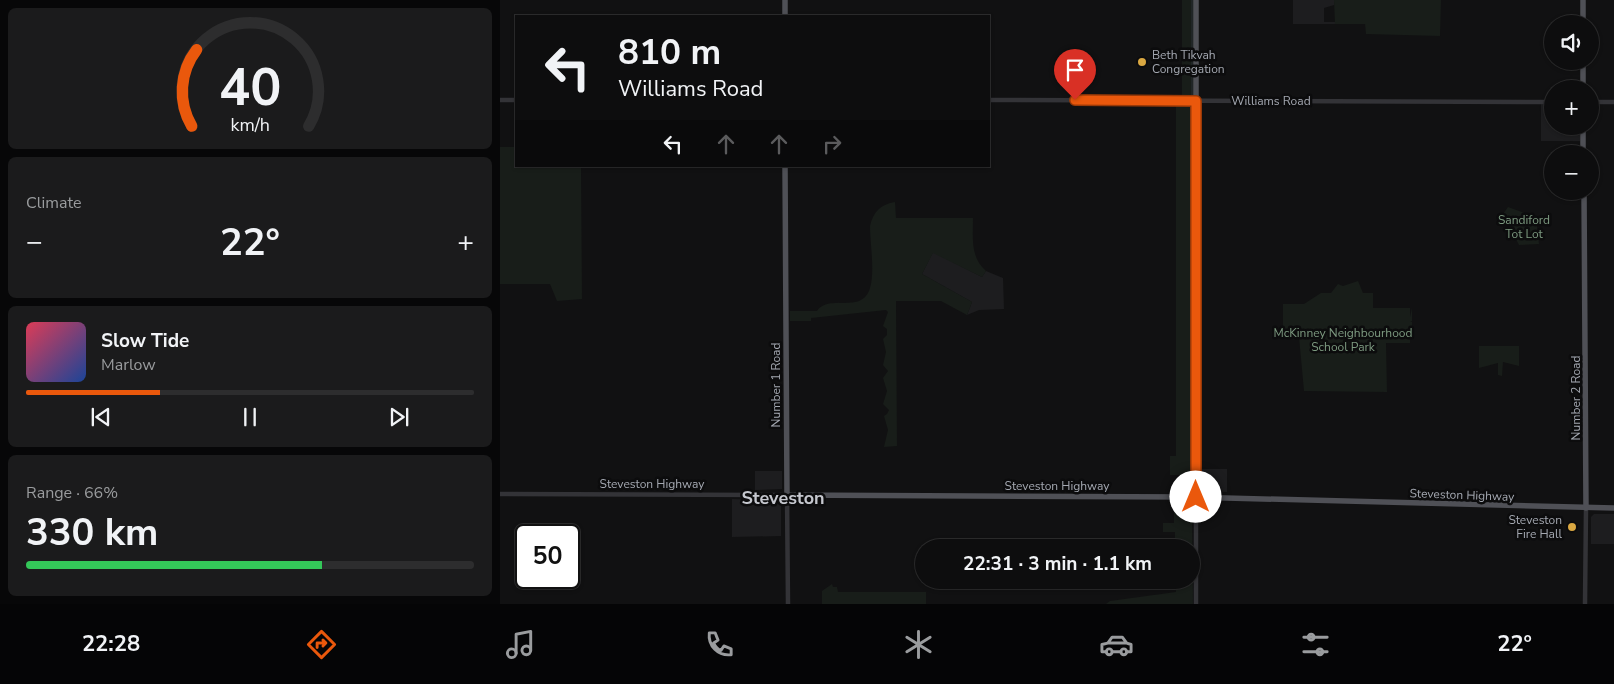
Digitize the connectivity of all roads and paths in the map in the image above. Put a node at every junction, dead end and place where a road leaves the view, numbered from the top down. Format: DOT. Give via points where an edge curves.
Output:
graph roads {
  1 [pos="785,0"];
  2 [pos="1196,0"];
  3 [pos="1583,0"];
  4 [pos="785,15"];
  5 [pos="1583,15"];
  6 [pos="500,100"];
  7 [pos="515,100"];
  8 [pos="990,100"];
  9 [pos="1196,101"];
  10 [pos="1544,102"];
  11 [pos="1599,102"];
  12 [pos="1614,102"];
  13 [pos="785,167"];
  14 [pos="1584,200"];
  15 [pos="500,494"];
  16 [pos="787,494"];
  17 [pos="1196,497"];
  18 [pos="1586,508"];
  19 [pos="1614,508"];
  20 [pos="788,604"];
  21 [pos="1196,604"];
  22 [pos="1585,604"];
  1 -- 4 [label="main road"];
  2 -- 9 [label="main road"];
  3 -- 5 [label="main road"];
  6 -- 7 [label="street"];
  8 -- 9 [label="street, Williams Road"];
  9 -- 10 [label="street, Williams Road"];
  9 -- 17 [label="main road"];
  11 -- 12 [label="street"];
  13 -- 16 [label="main road, Number 1 Road"];
  14 -- 18 [label="main road, Number 2 Road"];
  15 -- 16 [label="street, Steveston Highway"];
  16 -- 17 [label="main road, Steveston Highway"];
  16 -- 20 [label="street, Number 1 Road"];
  17 -- 18 [label="main road, Steveston Highway"];
  17 -- 21 [label="street"];
  18 -- 19 [label="main road, Steveston Highway"];
  18 -- 22 [label="street, Number 2 Road"];
}
